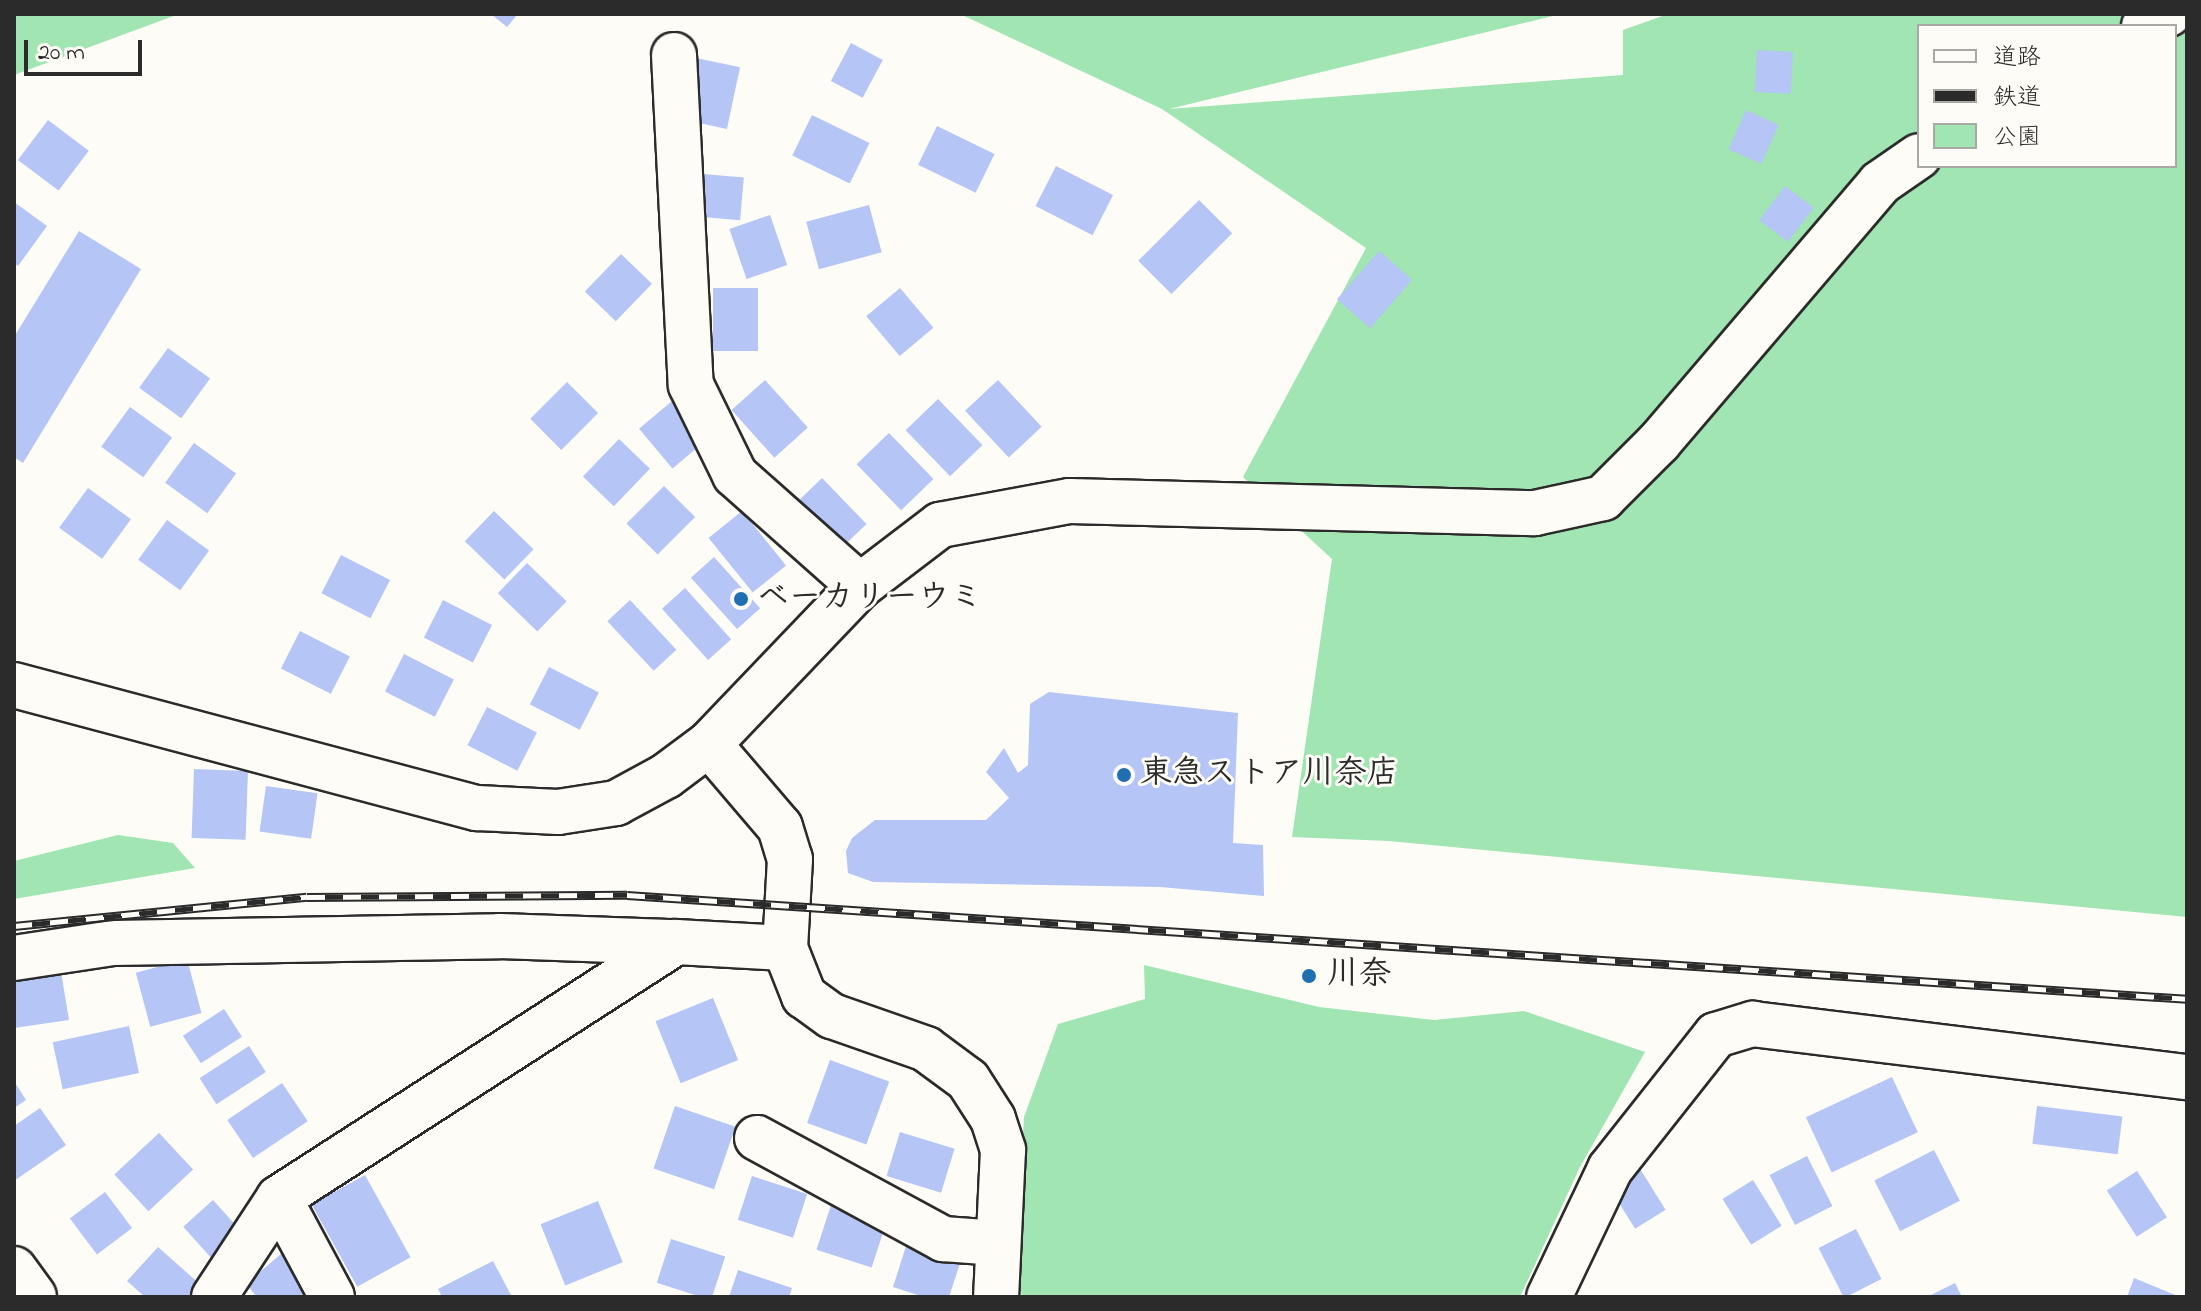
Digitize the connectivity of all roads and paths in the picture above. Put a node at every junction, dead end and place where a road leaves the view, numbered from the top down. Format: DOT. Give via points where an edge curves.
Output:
graph roads {
  1 [pos="2169,14"];
  2 [pos="2148,24"];
  3 [pos="674,55"];
  4 [pos="1917,157"];
  5 [pos="860,586"];
  6 [pos="14,685"];
  7 [pos="709,744"];
  8 [pos="676,942"];
  9 [pos="785,948"];
  10 [pos="14,958"];
  11 [pos="2187,1077"];
  12 [pos="757,1138"];
  13 [pos="279,1198"];
  14 [pos="998,1243"];
  15 [pos="14,1269"];
  16 [pos="34,1297"];
  17 [pos="214,1297"];
  18 [pos="332,1297"];
  19 [pos="996,1297"];
  20 [pos="1549,1297"];
  1 -- 2 [label="street"];
  3 -- 5 [label="street" via="691,385 735,475"];
  4 -- 5 [label="street" via="1880,183 1659,442 1603,498 1535,513 1070,501 940,525"];
  5 -- 7 [label="street"];
  6 -- 7 [label="street" via="477,808 558,812 616,803"];
  7 -- 9 [label="street" via="780,827 790,859"];
  8 -- 9 [label="street"];
  8 -- 10 [label="street" via="500,936 113,943"];
  8 -- 13 [label="street"];
  9 -- 14 [label="street" via="804,996 832,1016 926,1049 968,1080 993,1119 1003,1150"];
  11 -- 20 [label="street" via="1753,1024 1716,1035 1610,1169"];
  12 -- 14 [label="street" via="943,1239"];
  13 -- 17 [label="street"];
  13 -- 18 [label="street"];
  14 -- 19 [label="street"];
  15 -- 16 [label="street"];
}
